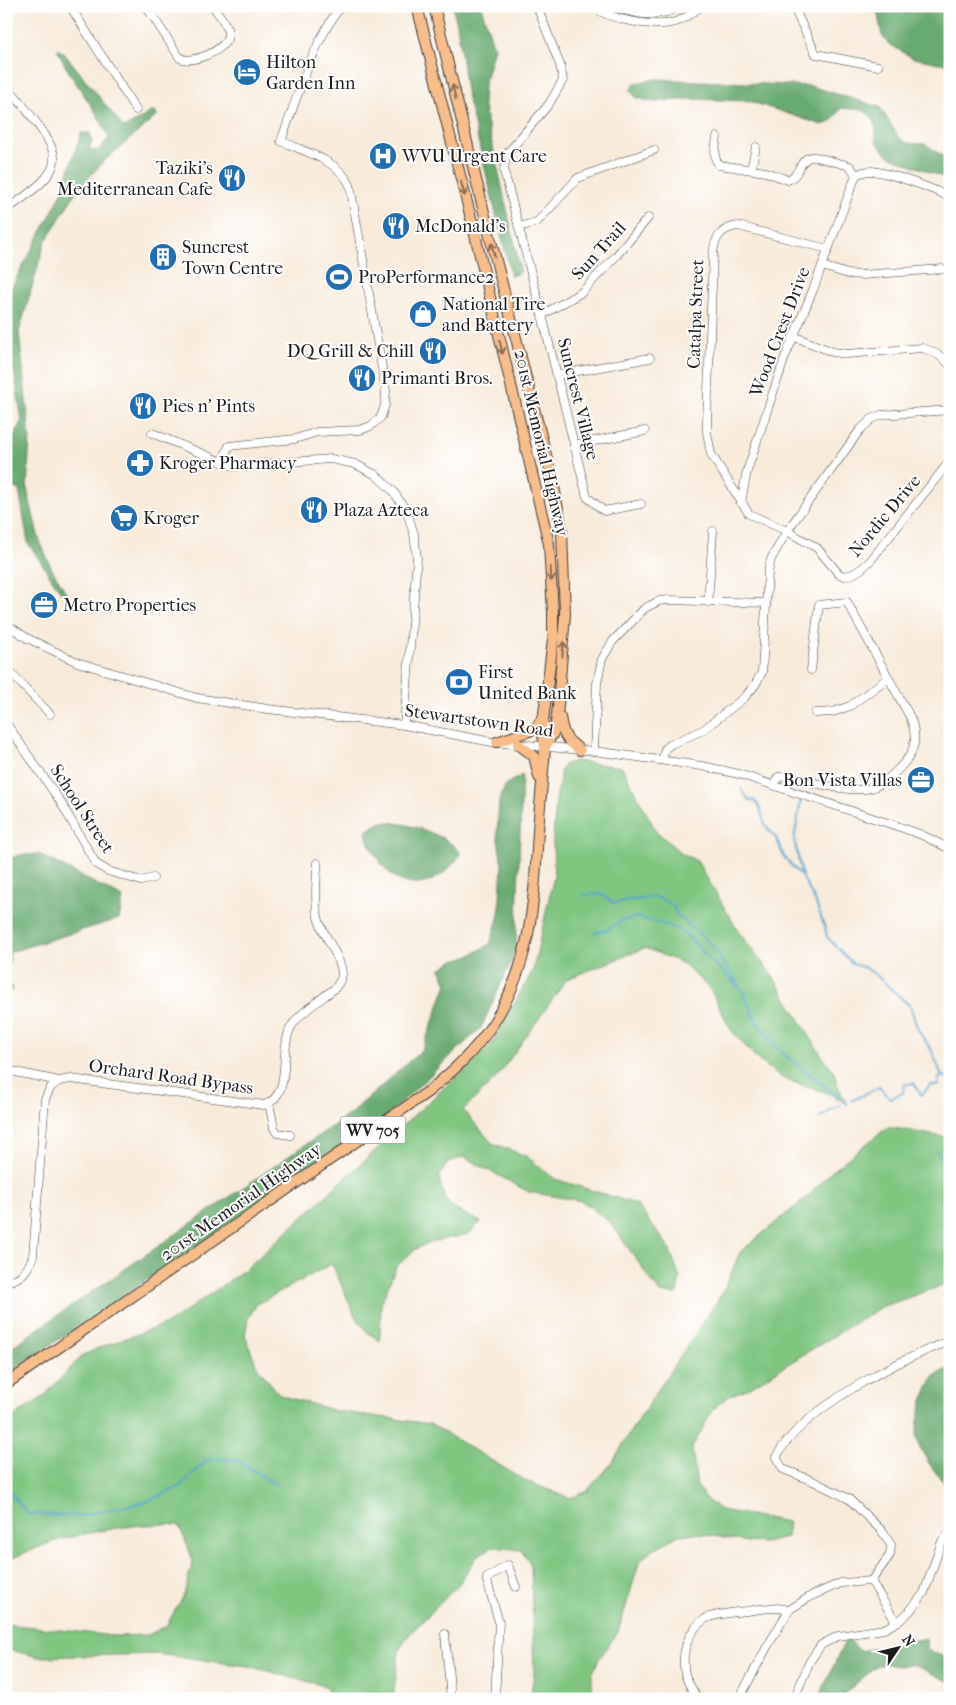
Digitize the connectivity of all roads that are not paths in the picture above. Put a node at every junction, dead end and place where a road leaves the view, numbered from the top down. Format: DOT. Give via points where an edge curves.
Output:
graph roads {
  1 [pos="70,6"];
  2 [pos="146,6"];
  3 [pos="213,6"];
  4 [pos="341,6"];
  5 [pos="417,6"];
  6 [pos="435,6"];
  7 [pos="537,6"];
  8 [pos="680,6"];
  9 [pos="702,6"];
  10 [pos="793,6"];
  11 [pos="594,7"];
  12 [pos="878,66"];
  13 [pos="6,84"];
  14 [pos="136,110"];
  15 [pos="717,137"];
  16 [pos="756,147"];
  17 [pos="654,150"];
  18 [pos="751,169"];
  19 [pos="856,176"];
  20 [pos="950,198"];
  21 [pos="6,210"];
  22 [pos="648,218"];
  23 [pos="519,227"];
  24 [pos="828,249"];
  25 [pos="822,266"];
  26 [pos="942,268"];
  27 [pos="542,315"];
  28 [pos="793,336"];
  29 [pos="650,358"];
  30 [pos="950,365"];
  31 [pos="556,375"];
  32 [pos="950,410"];
  33 [pos="646,431"];
  34 [pos="152,433"];
  35 [pos="574,445"];
  36 [pos="950,461"];
  37 [pos="222,462"];
  38 [pos="741,503"];
  39 [pos="641,504"];
  40 [pos="786,531"];
  41 [pos="713,532"];
  42 [pos="708,602"];
  43 [pos="766,603"];
  44 [pos="9,626"];
  45 [pos="6,637"];
  46 [pos="6,668"];
  47 [pos="811,670"];
  48 [pos="888,678"];
  49 [pos="545,706"];
  50 [pos="558,706"];
  51 [pos="815,713"];
  52 [pos="50,714"];
  53 [pos="6,723"];
  54 [pos="404,725"];
  55 [pos="497,742"];
  56 [pos="518,744"];
  57 [pos="545,747"];
  58 [pos="580,750"];
  59 [pos="594,751"];
  60 [pos="662,760"];
  61 [pos="774,785"];
  62 [pos="541,789"];
  63 [pos="950,848"];
  64 [pos="318,863"];
  65 [pos="154,878"];
  66 [pos="6,1070"];
  67 [pos="59,1080"];
  68 [pos="270,1104"];
  69 [pos="290,1135"];
  70 [pos="6,1282"];
  71 [pos="950,1341"];
  72 [pos="6,1384"];
  73 [pos="950,1532"];
  74 [pos="871,1581"];
  75 [pos="516,1587"];
  76 [pos="789,1610"];
  77 [pos="896,1622"];
  78 [pos="445,1634"];
  79 [pos="450,1699"];
  80 [pos="495,1699"];
  81 [pos="698,1699"];
  82 [pos="739,1699"];
  83 [pos="794,1699"];
  1 -- 14 [label="street"];
  2 -- 3 [label="street" via="185,61 208,54 227,40 226,26"];
  4 -- 37 [label="street" via="317,48 281,140 338,167 350,185 386,391 385,404 381,417 360,430 317,432 295,439 229,446"];
  5 -- 49 [label="main road, 201st Memorial Highway / WV 705, one-way" via="549,544 553,639"];
  50 -- 6 [label="main road, 201st Memorial Highway / WV 705, one-way" via="565,614 564,546 560,519"];
  7 -- 23 [label="street, Suncrest Village" via="563,80 549,104 506,155 504,171"];
  8 -- 11 [label="street" via="655,14"];
  9 -- 11 [label="street" via="679,21 666,23 630,22"];
  10 -- 12 [label="street" via="816,54"];
  13 -- 21 [label="street" via="45,135 54,158 52,169 44,180"];
  15 -- 18 [label="street" via="714,155 719,165"];
  16 -- 18 [label="street"];
  17 -- 23 [label="street" via="578,178 537,222"];
  18 -- 19 [label="street" via="788,180 797,174 802,162 810,156 850,166"];
  19 -- 20 [label="street" via="876,172 940,191"];
  19 -- 24 [label="street, Wood Crest Drive"];
  22 -- 27 [label="street, Sun Trail" via="582,292"];
  23 -- 27 [label="street, Suncrest Village"];
  24 -- 25 [label="street, Wood Crest Drive"];
  24 -- 38 [label="street, Catalpa Street" via="738,226 722,231 714,244 707,432 711,454"];
  25 -- 26 [label="street" via="862,275"];
  25 -- 28 [label="street, Wood Crest Drive"];
  27 -- 31 [label="street, Suncrest Village"];
  28 -- 30 [label="street" via="848,354 922,348 933,351"];
  28 -- 38 [label="street, Wood Crest Drive" via="747,471"];
  29 -- 31 [label="street"];
  31 -- 35 [label="street, Suncrest Village"];
  32 -- 40 [label="street" via="872,419 860,430"];
  33 -- 35 [label="street"];
  34 -- 37 [label="street"];
  35 -- 39 [label="street, Suncrest Village" via="586,497 604,511"];
  36 -- 40 [label="street, Nordic Drive" via="870,561 853,574 839,574 817,548"];
  37 -- 54 [label="street" via="234,466 331,459 355,464 376,475 393,491 407,512 417,558"];
  38 -- 40 [label="street, Nordic Drive" via="749,514"];
  40 -- 43 [label="street" via="771,559"];
  41 -- 42 [label="street"];
  42 -- 43 [label="street"];
  42 -- 59 [label="street" via="668,600 652,604 636,616 613,642 602,659 597,683"];
  43 -- 60 [label="street" via="762,672 755,685 745,697 703,730 671,744 665,749"];
  44 -- 45 [label="street"];
  44 -- 54 [label="street, Stewartstown Road" via="77,662 197,698"];
  46 -- 52 [label="street"];
  47 -- 48 [label="street" via="819,605 847,602"];
  48 -- 51 [label="street" via="850,706 833,712"];
  48 -- 61 [label="street" via="916,733 910,757 898,770 876,787 866,790 782,776"];
  49 -- 55 [label="main road" via="542,722 535,729"];
  49 -- 57 [label="main road, 201st Memorial Highway / WV 705" via="542,730"];
  50 -- 57 [label="main road, 201st Memorial Highway / WV 705" via="555,730"];
  50 -- 58 [label="main road" via="562,732"];
  53 -- 65 [label="street, School Street" via="60,801 96,864 141,881"];
  54 -- 55 [label="street, Stewartstown Road"];
  55 -- 56 [label="street, Stewartstown Road"];
  56 -- 57 [label="street, Stewartstown Road"];
  56 -- 62 [label="main road" via="534,756"];
  57 -- 58 [label="street, Stewartstown Road"];
  57 -- 62 [label="main road, 201st Memorial Highway / WV 705"];
  58 -- 59 [label="street, Stewartstown Road"];
  59 -- 60 [label="street, Stewartstown Road"];
  60 -- 61 [label="street, Stewartstown Road" via="739,774"];
  61 -- 63 [label="street, Stewartstown Road" via="900,827"];
  62 -- 72 [label="main road, 201st Memorial Highway / WV 705" via="533,909 523,958 493,1025 470,1054 403,1110"];
  64 -- 68 [label="street, Orchard Road Bypass" via="318,918 342,974 335,988 290,1028 285,1042 282,1084"];
  66 -- 67 [label="street, Orchard Road Bypass"];
  67 -- 68 [label="street, Orchard Road Bypass"];
  67 -- 70 [label="street" via="45,1099 33,1256 26,1272"];
  68 -- 69 [label="street" via="274,1128"];
  71 -- 74 [label="street" via="859,1385 821,1409 782,1446 776,1457 783,1469 849,1499 882,1531 891,1545 890,1555"];
  73 -- 77 [label="street" via="942,1541 924,1593"];
  74 -- 76 [label="street" via="841,1583"];
  74 -- 77 [label="street"];
  75 -- 80 [label="street" via="508,1565 487,1578 500,1622"];
  76 -- 81 [label="street" via="779,1607 732,1613 706,1618 695,1628 686,1647 684,1668"];
  76 -- 82 [label="street"];
  77 -- 83 [label="street" via="884,1629 838,1636 821,1645 810,1661"];
  78 -- 79 [label="street"];
}
